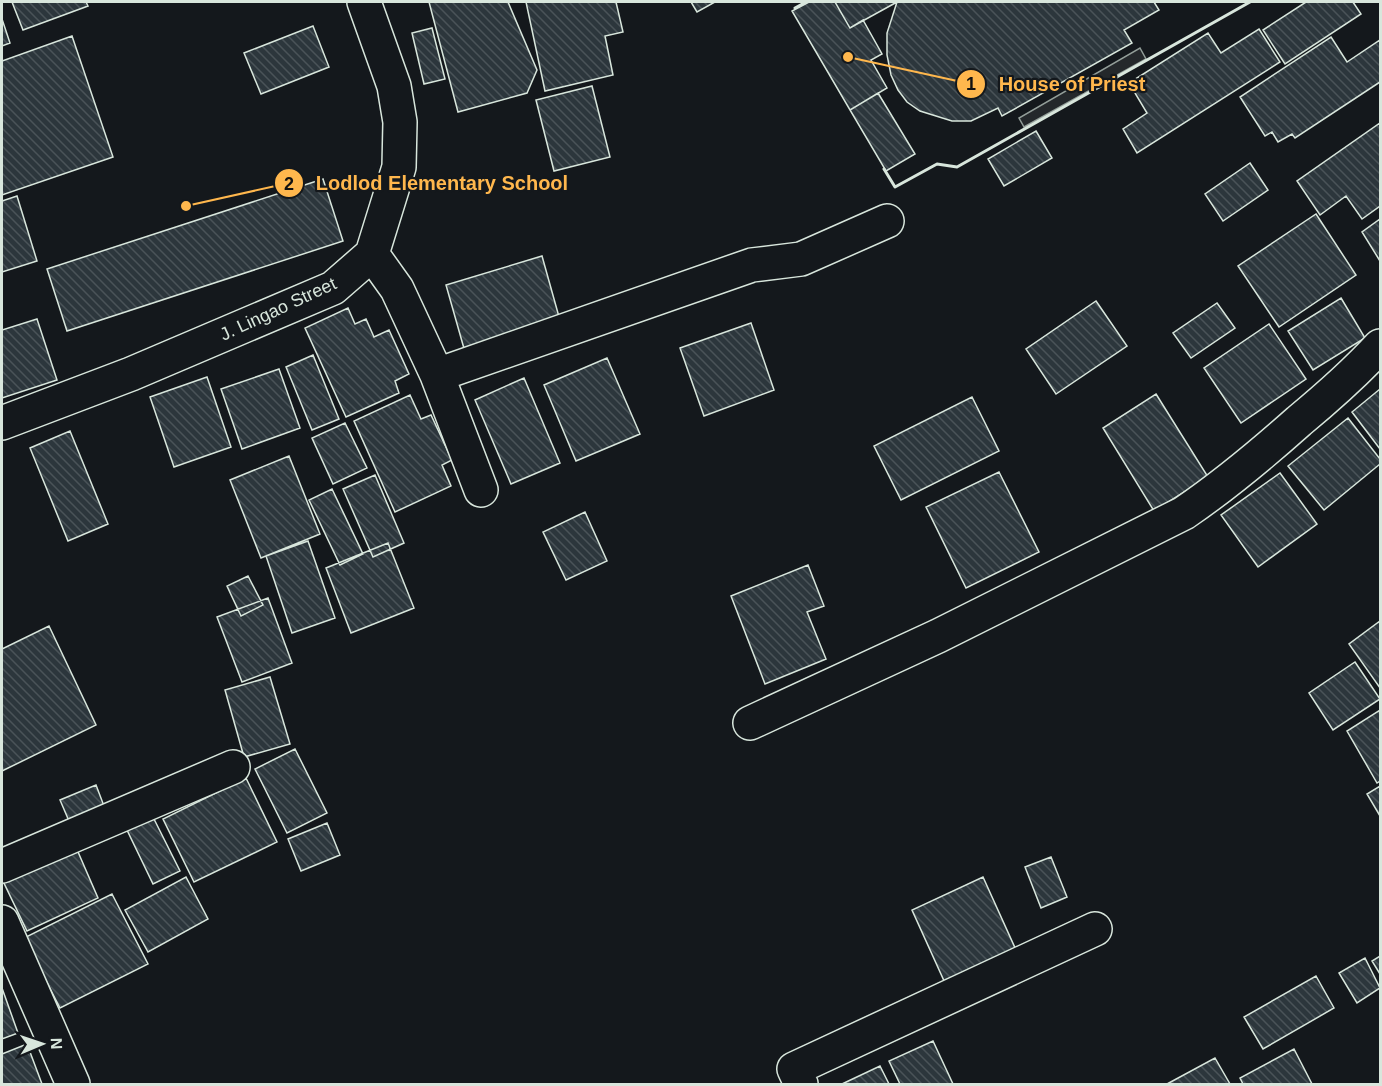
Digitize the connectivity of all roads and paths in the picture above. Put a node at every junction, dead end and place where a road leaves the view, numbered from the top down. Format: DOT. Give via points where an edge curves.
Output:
graph roads {
  1 [pos="364,2"];
  2 [pos="887,221"];
  3 [pos="372,254"];
  4 [pos="1380,346"];
  5 [pos="437,375"];
  6 [pos="2,423"];
  7 [pos="481,490"];
  8 [pos="750,723"];
  9 [pos="233,767"];
  10 [pos="2,866"];
  11 [pos="2,922"];
  12 [pos="1095,930"];
  13 [pos="73,1084"];
  14 [pos="801,1084"];
  1 -- 3 [label="street" via="394,86 400,122 399,167"];
  2 -- 5 [label="street" via="801,259 752,265"];
  3 -- 5 [label="street" via="397,289"];
  3 -- 6 [label="street, J. Lingao Street" via="333,288 131,374"];
  4 -- 8 [label="street" via="1261,455 1184,513 938,636"];
  5 -- 7 [label="street"];
  9 -- 10 [label="street"];
  11 -- 13 [label="street"];
  12 -- 14 [label="street" via="794,1070"];
}
